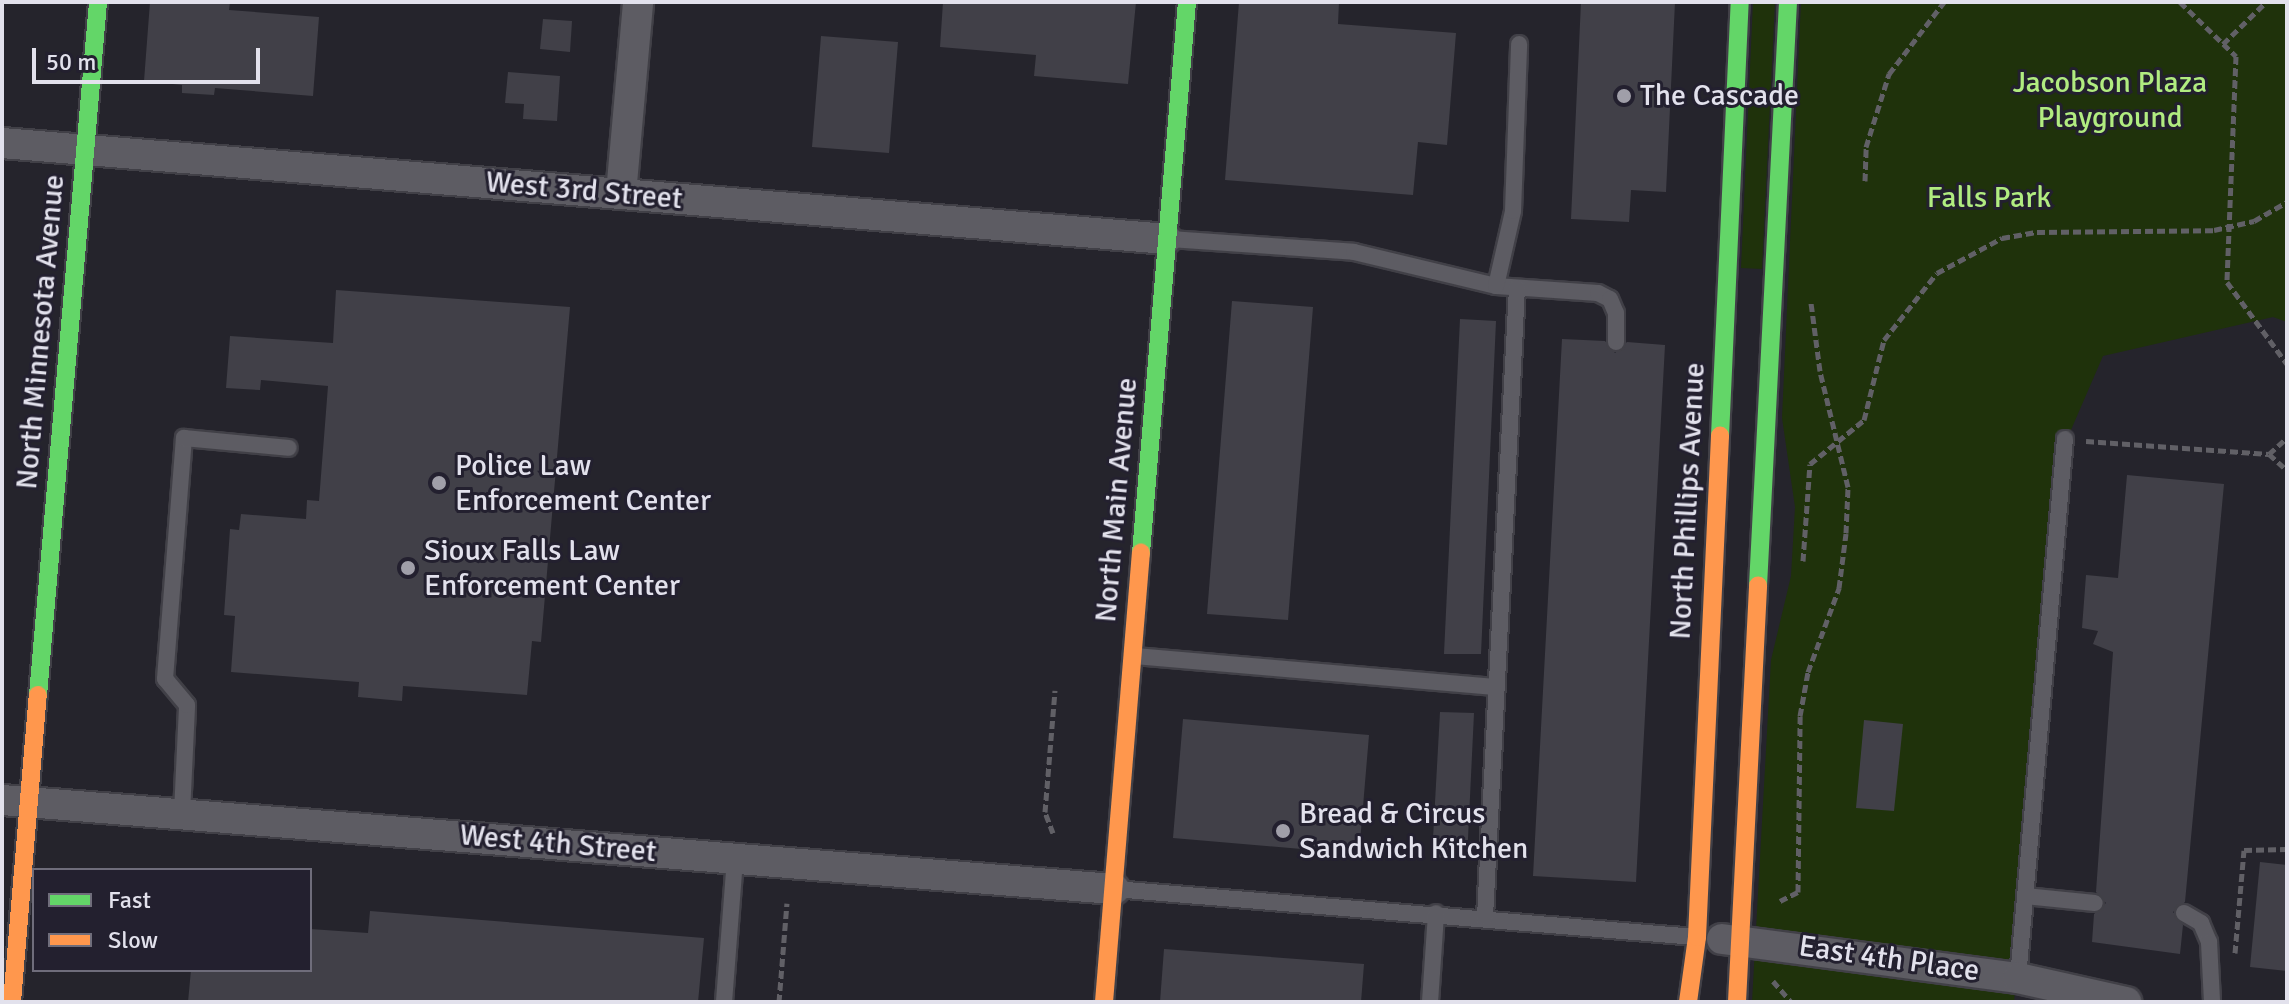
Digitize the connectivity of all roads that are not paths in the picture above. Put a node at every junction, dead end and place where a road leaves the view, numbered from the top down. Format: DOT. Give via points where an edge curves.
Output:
graph roads {
  1 [pos="98,2"];
  2 [pos="638,2"];
  3 [pos="1187,2"];
  4 [pos="1740,2"];
  5 [pos="1788,2"];
  6 [pos="1519,44"];
  7 [pos="2,143"];
  8 [pos="85,151"];
  9 [pos="621,194"];
  10 [pos="1166,239"];
  11 [pos="1496,286"];
  12 [pos="1517,288"];
  13 [pos="1616,342"];
  14 [pos="2065,439"];
  15 [pos="289,448"];
  16 [pos="1133,656"];
  17 [pos="1496,687"];
  18 [pos="16,801"];
  19 [pos="182,813"];
  20 [pos="735,858"];
  21 [pos="1114,889"];
  22 [pos="2025,896"];
  23 [pos="2095,903"];
  24 [pos="1436,913"];
  25 [pos="2184,913"];
  26 [pos="1485,917"];
  27 [pos="1697,937"];
  28 [pos="1743,941"];
  29 [pos="2032,987"];
  30 [pos="12,1002"];
  31 [pos="724,1002"];
  32 [pos="1104,1002"];
  33 [pos="1430,1002"];
  34 [pos="1688,1002"];
  35 [pos="1737,1002"];
  36 [pos="2126,1002"];
  37 [pos="2212,1002"];
  1 -- 8 [label="street, North Minnesota Avenue"];
  2 -- 9 [label="street"];
  3 -- 10 [label="street, North Main Avenue"];
  4 -- 27 [label="street, North Phillips Avenue"];
  5 -- 28 [label="street"];
  6 -- 11 [label="lane" via="1513,211"];
  7 -- 8 [label="street, West 3rd Street"];
  8 -- 9 [label="street, West 3rd Street"];
  8 -- 18 [label="street, North Minnesota Avenue"];
  9 -- 10 [label="street, West 3rd Street"];
  10 -- 11 [label="lane" via="1354,252"];
  10 -- 16 [label="street, North Main Avenue"];
  11 -- 12 [label="lane"];
  12 -- 13 [label="lane" via="1598,293 1610,299 1616,313"];
  12 -- 17 [label="lane"];
  14 -- 22 [label="lane"];
  15 -- 19 [label="lane" via="184,438 165,679 187,705"];
  16 -- 17 [label="lane"];
  16 -- 21 [label="street, North Main Avenue"];
  17 -- 26 [label="lane"];
  18 -- 19 [label="street, West 4th Street"];
  18 -- 30 [label="street, North Minnesota Avenue"];
  19 -- 20 [label="street, West 4th Street"];
  20 -- 21 [label="street, West 4th Street"];
  20 -- 31 [label="lane"];
  21 -- 24 [label="lane"];
  21 -- 32 [label="street, North Main Avenue"];
  22 -- 23 [label="lane"];
  22 -- 29 [label="lane"];
  24 -- 26 [label="lane"];
  24 -- 33 [label="lane"];
  25 -- 37 [label="lane" via="2201,923 2209,942"];
  26 -- 27 [label="lane"];
  27 -- 28 [label="street, East 4th Place"];
  27 -- 34 [label="street, North Phillips Avenue"];
  28 -- 29 [label="street, East 4th Place"];
  28 -- 35 [label="street"];
  29 -- 36 [label="street, East 4th Place"];
}
